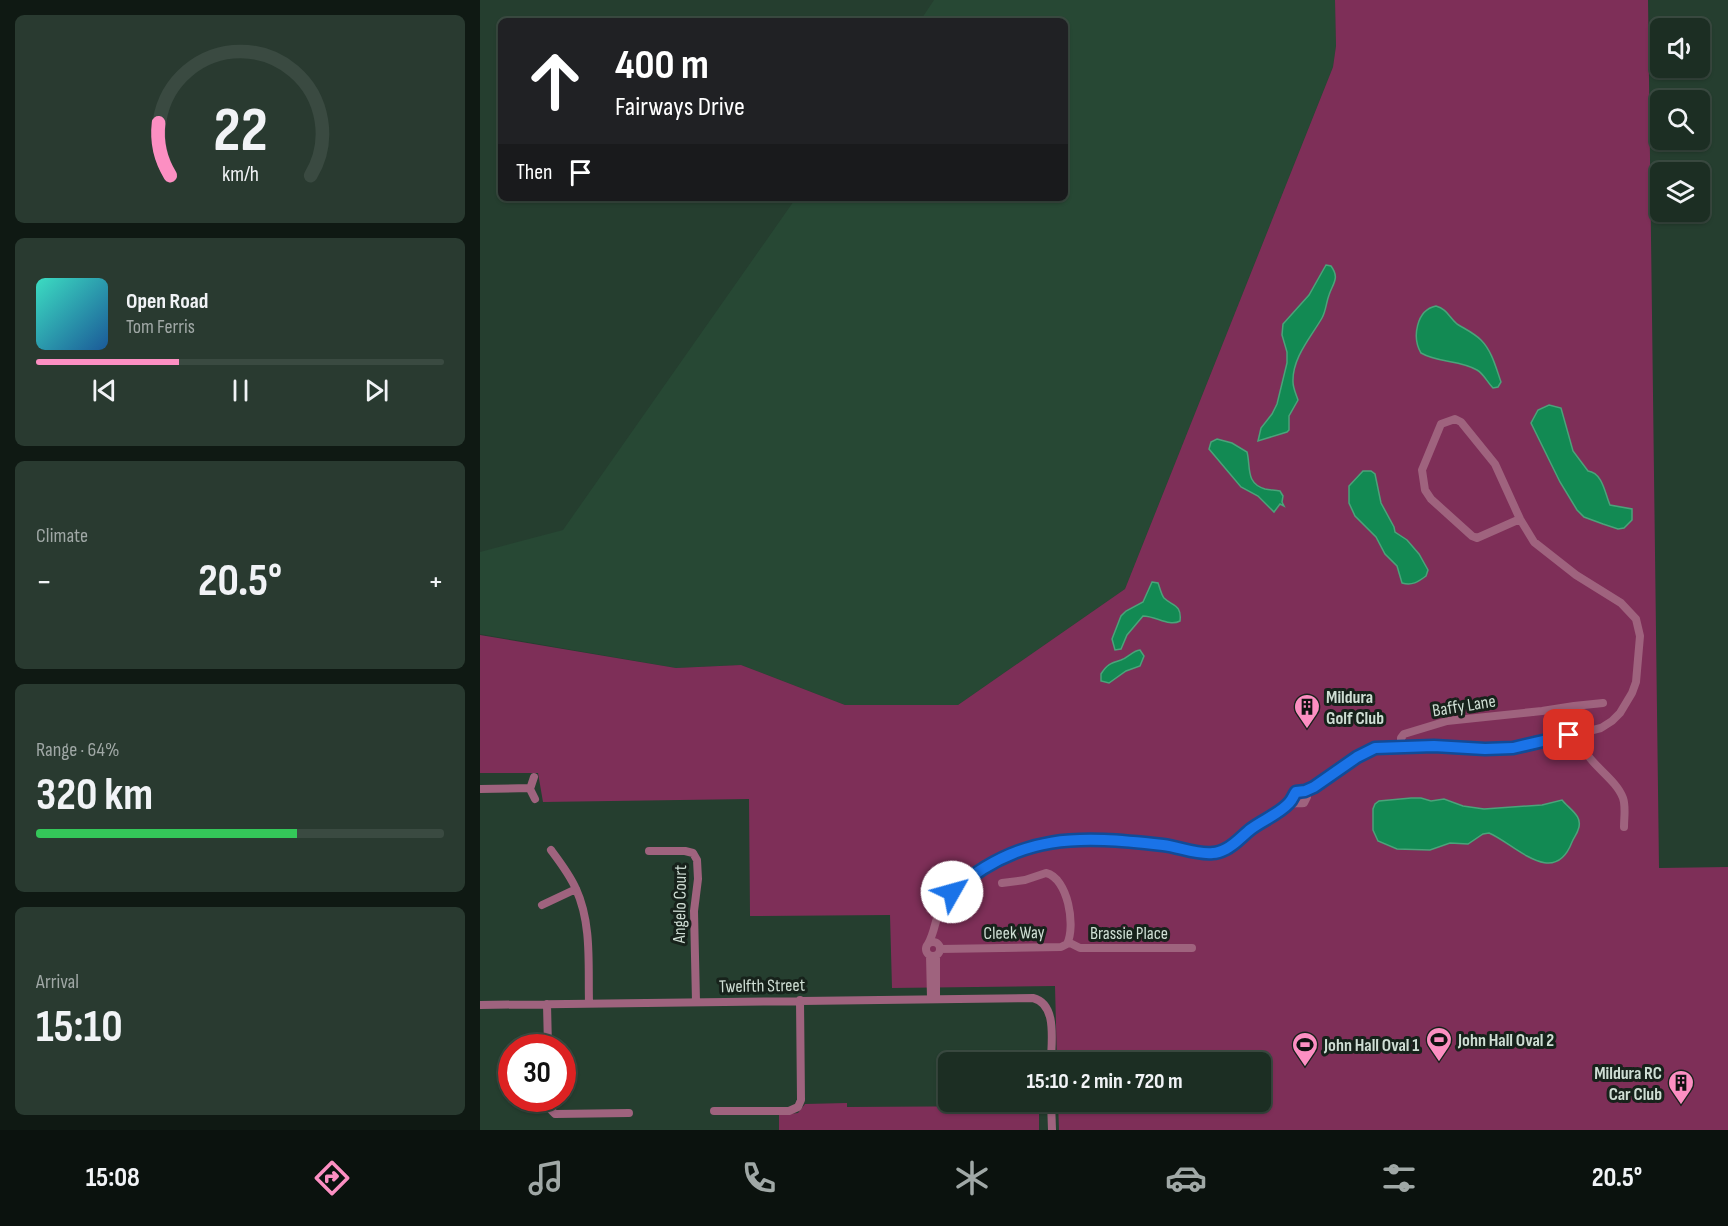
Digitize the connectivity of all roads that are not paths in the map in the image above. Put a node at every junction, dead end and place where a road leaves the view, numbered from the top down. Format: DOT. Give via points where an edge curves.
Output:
graph roads {
  1 [pos="1520,519"];
  2 [pos="1603,703"];
  3 [pos="1574,706"];
  4 [pos="1578,731"];
  5 [pos="1401,747"];
  6 [pos="534,777"];
  7 [pos="530,788"];
  8 [pos="480,789"];
  9 [pos="535,799"];
  10 [pos="1624,827"];
  11 [pos="551,850"];
  12 [pos="649,851"];
  13 [pos="1002,883"];
  14 [pos="576,889"];
  15 [pos="542,904"];
  16 [pos="1068,942"];
  17 [pos="1192,948"];
  18 [pos="934,950"];
  19 [pos="934,998"];
  20 [pos="800,1000"];
  21 [pos="696,1002"];
  22 [pos="589,1003"];
  23 [pos="547,1004"];
  24 [pos="480,1005"];
  25 [pos="548,1034"];
  26 [pos="1051,1052"];
  27 [pos="714,1111"];
  28 [pos="553,1112"];
  29 [pos="1051,1112"];
  30 [pos="630,1113"];
  31 [pos="1052,1130"];
  1 -- 1 [label="street" via="1495,464 1461,422 1455,419 1441,424 1422,470 1431,500 1477,538"];
  1 -- 4 [label="street" via="1540,547 1626,607 1638,624 1640,643 1632,693 1612,721 1601,728"];
  2 -- 3 [label="street"];
  3 -- 4 [label="street"];
  3 -- 5 [label="street, Baffy Lane" via="1447,721 1404,734"];
  4 -- 5 [label="street" via="1526,746 1499,749"];
  4 -- 10 [label="street" via="1585,753 1620,791"];
  5 -- 18 [label="street" via="1364,752 1306,793 1304,803 1295,800 1226,850 1213,854 1097,839 1054,841 1017,851 989,865 952,892 938,914"];
  6 -- 7 [label="street"];
  7 -- 8 [label="street"];
  7 -- 9 [label="street"];
  11 -- 14 [label="street"];
  12 -- 21 [label="street, Angelo Court" via="689,851 697,860"];
  13 -- 16 [label="street, Cleek Way" via="1046,873 1056,877 1069,902"];
  14 -- 15 [label="street"];
  14 -- 22 [label="street" via="587,928"];
  16 -- 17 [label="street, Brassie Place" via="1080,948"];
  16 -- 18 [label="street, Cleek Way" via="1061,947"];
  18 -- 19 [label="street"];
  19 -- 20 [label="street, Twelfth Street"];
  19 -- 26 [label="street, Twelfth Street" via="1033,998 1043,1002 1050,1015"];
  20 -- 21 [label="street, Twelfth Street"];
  20 -- 27 [label="street" via="798,1107 789,1111"];
  21 -- 22 [label="street, Twelfth Street"];
  22 -- 23 [label="street, Twelfth Street"];
  23 -- 24 [label="street, Twelfth Street"];
  23 -- 25 [label="street"];
  28 -- 30 [label="street"];
  29 -- 31 [label="street"];
}
